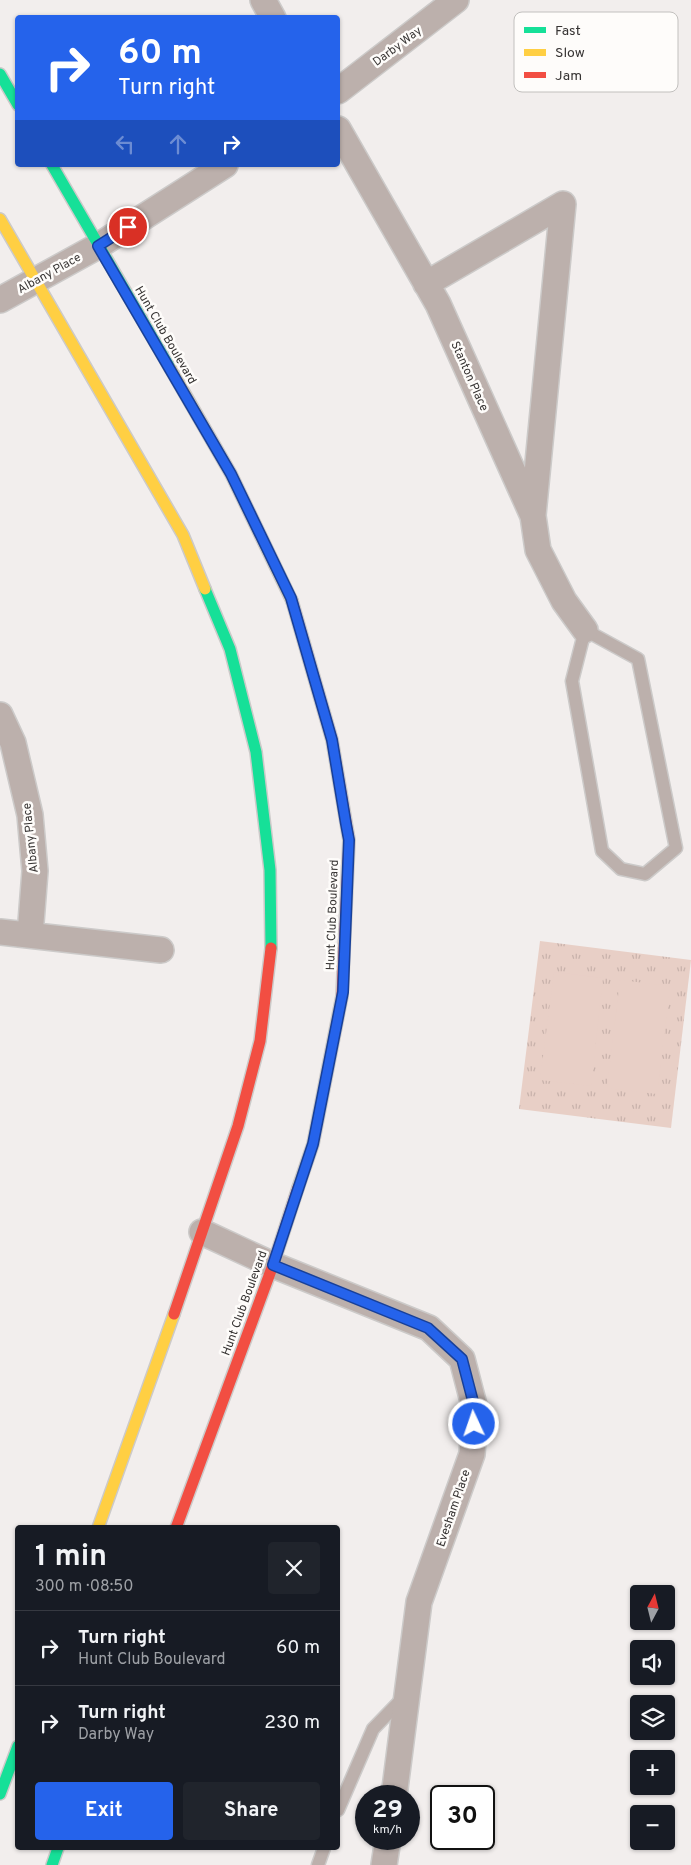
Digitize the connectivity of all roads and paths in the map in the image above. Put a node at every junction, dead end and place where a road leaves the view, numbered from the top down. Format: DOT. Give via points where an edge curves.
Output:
graph roads {
  1 [pos="263,0"];
  2 [pos="456,0"];
  3 [pos="271,15"];
  4 [pos="0,74"];
  5 [pos="340,89"];
  6 [pos="15,99"];
  7 [pos="340,133"];
  8 [pos="53,167"];
  9 [pos="222,167"];
  10 [pos="0,219"];
  11 [pos="98,246"];
  12 [pos="35,281"];
  13 [pos="426,284"];
  14 [pos="0,300"];
  15 [pos="533,516"];
  16 [pos="585,630"];
  17 [pos="0,715"];
  18 [pos="0,932"];
  19 [pos="30,935"];
  20 [pos="161,950"];
  21 [pos="202,1232"];
  22 [pos="273,1265"];
  23 [pos="99,1525"];
  24 [pos="177,1525"];
  25 [pos="407,1694"];
  26 [pos="15,1754"];
  27 [pos="395,1785"];
  28 [pos="0,1794"];
  29 [pos="340,1805"];
  30 [pos="57,1850"];
  31 [pos="323,1850"];
  32 [pos="386,1850"];
  33 [pos="52,1865"];
  34 [pos="318,1865"];
  35 [pos="384,1865"];
  1 -- 3 [label="street"];
  2 -- 5 [label="street, Darby Way"];
  4 -- 6 [label="street"];
  7 -- 13 [label="street, Stanton Place"];
  8 -- 11 [label="street, Hunt Club Boulevard"];
  9 -- 11 [label="street"];
  10 -- 12 [label="street"];
  11 -- 12 [label="street, Albany Place"];
  11 -- 22 [label="street, Hunt Club Boulevard" via="231,474 291,598 332,740 343,804 349,840 343,992 313,1144"];
  12 -- 14 [label="street, Albany Place"];
  12 -- 21 [label="street" via="183,535 230,649 256,752 270,870 271,952 260,1041 238,1126"];
  13 -- 15 [label="street, Stanton Place" via="438,304"];
  13 -- 15 [label="street" via="563,204"];
  15 -- 16 [label="street, Stanton Place" via="538,550 564,601"];
  16 -- 16 [label="lane" via="638,659 676,848 645,874 621,869 602,851 572,681"];
  17 -- 19 [label="street, Albany Place" via="12,743 30,815 35,871"];
  18 -- 19 [label="street"];
  19 -- 20 [label="street"];
  21 -- 22 [label="street, Evesham Place"];
  21 -- 23 [label="street"];
  22 -- 24 [label="street, Hunt Club Boulevard"];
  22 -- 25 [label="street, Evesham Place" via="428,1328 462,1359 475,1409 472,1454 420,1602"];
  25 -- 27 [label="street, Evesham Place"];
  25 -- 29 [label="lane" via="373,1729"];
  26 -- 28 [label="street"];
  30 -- 33 [label="street"];
  31 -- 34 [label="lane"];
  32 -- 35 [label="street"];
}
